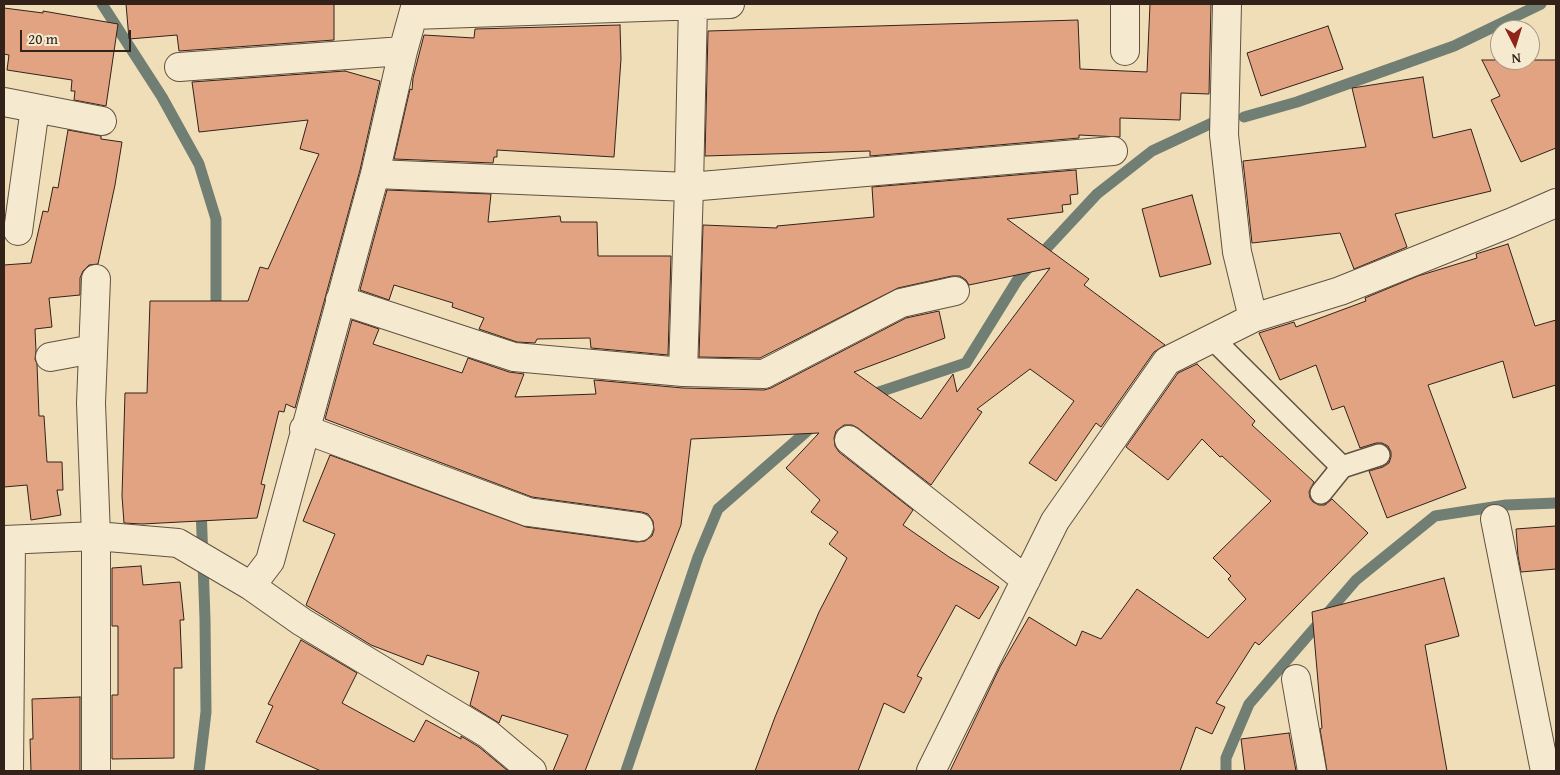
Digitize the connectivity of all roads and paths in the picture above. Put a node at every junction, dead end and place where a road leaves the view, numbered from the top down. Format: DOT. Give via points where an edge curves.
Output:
graph roads {
  1 [pos="693,4"];
  2 [pos="730,4"];
  3 [pos="1125,4"];
  4 [pos="1227,4"];
  5 [pos="414,9"];
  6 [pos="403,50"];
  7 [pos="1125,51"];
  8 [pos="178,67"];
  9 [pos="4,102"];
  10 [pos="35,108"];
  11 [pos="102,121"];
  12 [pos="1113,151"];
  13 [pos="375,174"];
  14 [pos="689,186"];
  15 [pos="1556,202"];
  16 [pos="18,231"];
  17 [pos="96,279"];
  18 [pos="955,291"];
  19 [pos="340,300"];
  20 [pos="1253,318"];
  21 [pos="1212,338"];
  22 [pos="93,349"];
  23 [pos="50,357"];
  24 [pos="683,372"];
  25 [pos="304,429"];
  26 [pos="849,440"];
  27 [pos="1378,455"];
  28 [pos="1342,467"];
  29 [pos="1321,493"];
  30 [pos="1495,519"];
  31 [pos="639,527"];
  32 [pos="96,536"];
  33 [pos="7,540"];
  34 [pos="1026,580"];
  35 [pos="251,586"];
  36 [pos="1296,679"];
  37 [pos="9,771"];
  38 [pos="96,771"];
  39 [pos="532,771"];
  40 [pos="931,771"];
  41 [pos="1312,771"];
  42 [pos="1545,771"];
  1 -- 2 [label="street"];
  1 -- 5 [label="street"];
  1 -- 14 [label="street"];
  3 -- 7 [label="street"];
  4 -- 20 [label="street" via="1224,135 1237,252"];
  5 -- 6 [label="street"];
  6 -- 8 [label="street"];
  6 -- 13 [label="street"];
  9 -- 10 [label="street"];
  10 -- 11 [label="street"];
  10 -- 16 [label="street"];
  12 -- 14 [label="street"];
  13 -- 14 [label="street"];
  13 -- 19 [label="street"];
  14 -- 24 [label="street"];
  15 -- 20 [label="street" via="1340,291"];
  17 -- 22 [label="street"];
  18 -- 24 [label="street" via="900,303 764,374"];
  19 -- 24 [label="street" via="514,357"];
  19 -- 25 [label="street"];
  20 -- 21 [label="street"];
  21 -- 28 [label="lane"];
  21 -- 34 [label="street" via="1167,361 1055,521"];
  22 -- 23 [label="street"];
  22 -- 32 [label="street" via="91,403"];
  25 -- 31 [label="street" via="528,512"];
  25 -- 35 [label="street" via="270,561"];
  26 -- 34 [label="street"];
  27 -- 28 [label="lane"];
  28 -- 29 [label="lane"];
  30 -- 42 [label="street"];
  32 -- 33 [label="street"];
  32 -- 35 [label="street" via="178,543"];
  32 -- 38 [label="street"];
  33 -- 37 [label="street"];
  34 -- 40 [label="street"];
  35 -- 39 [label="street" via="302,622 488,734"];
  36 -- 41 [label="street"];
}
